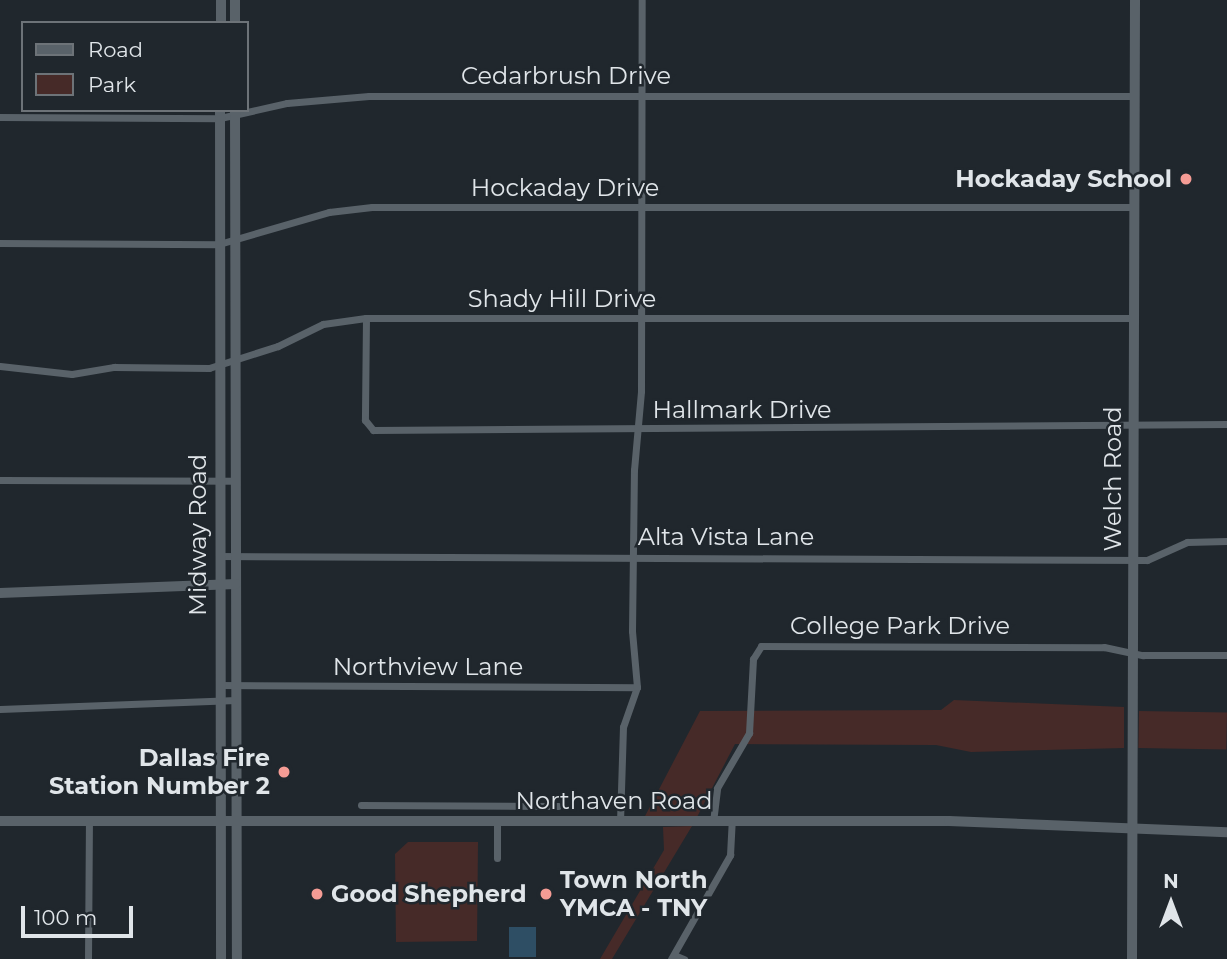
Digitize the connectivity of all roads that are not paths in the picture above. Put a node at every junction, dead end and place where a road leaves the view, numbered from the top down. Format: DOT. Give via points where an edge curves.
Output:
graph roads {
  1 [pos="221,0"];
  2 [pos="235,0"];
  3 [pos="642,0"];
  4 [pos="1135,0"];
  5 [pos="221,21"];
  6 [pos="235,21"];
  7 [pos="642,95"];
  8 [pos="1135,96"];
  9 [pos="248,110"];
  10 [pos="235,112"];
  11 [pos="220,114"];
  12 [pos="0,117"];
  13 [pos="641,207"];
  14 [pos="1135,207"];
  15 [pos="235,238"];
  16 [pos="0,243"];
  17 [pos="219,244"];
  18 [pos="366,318"];
  19 [pos="641,318"];
  20 [pos="1135,318"];
  21 [pos="236,358"];
  22 [pos="219,365"];
  23 [pos="0,366"];
  24 [pos="1135,424"];
  25 [pos="1227,424"];
  26 [pos="638,429"];
  27 [pos="0,480"];
  28 [pos="219,481"];
  29 [pos="236,481"];
  30 [pos="1227,541"];
  31 [pos="219,556"];
  32 [pos="236,556"];
  33 [pos="633,558"];
  34 [pos="1134,560"];
  35 [pos="219,584"];
  36 [pos="236,584"];
  37 [pos="0,593"];
  38 [pos="1133,654"];
  39 [pos="1227,655"];
  40 [pos="220,685"];
  41 [pos="236,685"];
  42 [pos="637,687"];
  43 [pos="220,699"];
  44 [pos="236,700"];
  45 [pos="0,709"];
  46 [pos="361,805"];
  47 [pos="402,806"];
  48 [pos="530,806"];
  49 [pos="558,806"];
  50 [pos="0,821"];
  51 [pos="89,822"];
  52 [pos="497,822"];
  53 [pos="529,822"];
  54 [pos="620,822"];
  55 [pos="713,822"];
  56 [pos="732,822"];
  57 [pos="401,823"];
  58 [pos="220,824"];
  59 [pos="236,824"];
  60 [pos="1133,832"];
  61 [pos="1227,832"];
  62 [pos="497,858"];
  63 [pos="672,957"];
  64 [pos="88,959"];
  65 [pos="221,959"];
  66 [pos="237,959"];
  67 [pos="684,959"];
  68 [pos="1132,959"];
  1 -- 5 [label="street"];
  2 -- 6 [label="street"];
  3 -- 7 [label="street"];
  4 -- 8 [label="street, Welch Road"];
  7 -- 8 [label="street, Cedarbrush Drive"];
  7 -- 9 [label="street, Cedarbrush Drive" via="369,96"];
  7 -- 13 [label="street"];
  8 -- 14 [label="street, Welch Road"];
  10 -- 11 [label="street, Cedarbrush Drive"];
  10 -- 15 [label="street, Midway Road"];
  11 -- 12 [label="street, Cedarbrush Drive"];
  11 -- 17 [label="street, Midway Road"];
  13 -- 14 [label="street, Hockaday Drive"];
  13 -- 15 [label="street, Hockaday Drive" via="372,207 329,212"];
  13 -- 19 [label="street"];
  14 -- 20 [label="street, Welch Road"];
  15 -- 17 [label="street, Hockaday Drive"];
  15 -- 21 [label="street, Midway Road"];
  16 -- 17 [label="street, Hockaday Drive"];
  17 -- 22 [label="street, Midway Road"];
  18 -- 19 [label="street, Shady Hill Drive"];
  18 -- 21 [label="street, Shady Hill Drive" via="323,324 278,346"];
  18 -- 26 [label="street, Hallmark Drive" via="365,420 373,430"];
  19 -- 20 [label="street, Shady Hill Drive"];
  19 -- 26 [label="street"];
  20 -- 24 [label="street, Welch Road"];
  21 -- 22 [label="street, Shady Hill Drive"];
  21 -- 29 [label="street, Midway Road"];
  22 -- 23 [label="street, Shady Hill Drive" via="101,368 72,374"];
  22 -- 28 [label="street, Midway Road"];
  24 -- 25 [label="street, Hallmark Drive"];
  24 -- 26 [label="street, Hallmark Drive"];
  24 -- 34 [label="street, Welch Road"];
  26 -- 33 [label="street"];
  27 -- 28 [label="street"];
  28 -- 29 [label="street"];
  28 -- 31 [label="street, Midway Road"];
  29 -- 32 [label="street, Midway Road"];
  30 -- 34 [label="street, Alta Vista Lane" via="1187,542 1156,558"];
  31 -- 32 [label="street, Alta Vista Lane"];
  31 -- 35 [label="street, Midway Road"];
  32 -- 33 [label="street, Alta Vista Lane"];
  32 -- 36 [label="street, Midway Road"];
  33 -- 34 [label="street, Alta Vista Lane"];
  33 -- 42 [label="street"];
  34 -- 38 [label="street, Welch Road"];
  35 -- 36 [label="street"];
  35 -- 37 [label="street"];
  35 -- 40 [label="street, Midway Road"];
  36 -- 41 [label="street, Midway Road"];
  38 -- 39 [label="street, College Park Drive"];
  38 -- 55 [label="street, College Park Drive" via="1104,647 761,646 753,659 749,733 717,788"];
  38 -- 60 [label="street, Welch Road"];
  40 -- 41 [label="street, Northview Lane"];
  40 -- 43 [label="street, Midway Road"];
  41 -- 42 [label="street, Northview Lane"];
  41 -- 44 [label="street, Midway Road"];
  42 -- 54 [label="street" via="623,727"];
  43 -- 44 [label="street"];
  43 -- 45 [label="street"];
  43 -- 58 [label="street, Midway Road"];
  44 -- 59 [label="street, Midway Road"];
  46 -- 47 [label="street"];
  47 -- 48 [label="street"];
  47 -- 57 [label="street"];
  48 -- 49 [label="street"];
  48 -- 53 [label="street"];
  50 -- 51 [label="street, Northaven Road"];
  51 -- 58 [label="street, Northaven Road"];
  51 -- 64 [label="street"];
  52 -- 53 [label="street, Northaven Road"];
  52 -- 57 [label="street, Northaven Road"];
  52 -- 62 [label="street"];
  53 -- 54 [label="street, Northaven Road"];
  54 -- 55 [label="street, Northaven Road"];
  55 -- 56 [label="street, Northaven Road"];
  56 -- 60 [label="street, Northaven Road" via="949,821"];
  56 -- 63 [label="street" via="730,855"];
  57 -- 59 [label="street, Northaven Road"];
  58 -- 59 [label="street, Northaven Road"];
  58 -- 65 [label="street, Midway Road"];
  59 -- 66 [label="street, Midway Road"];
  60 -- 61 [label="street, Northaven Road"];
  60 -- 68 [label="street, Welch Road"];
  63 -- 67 [label="street"];
}
